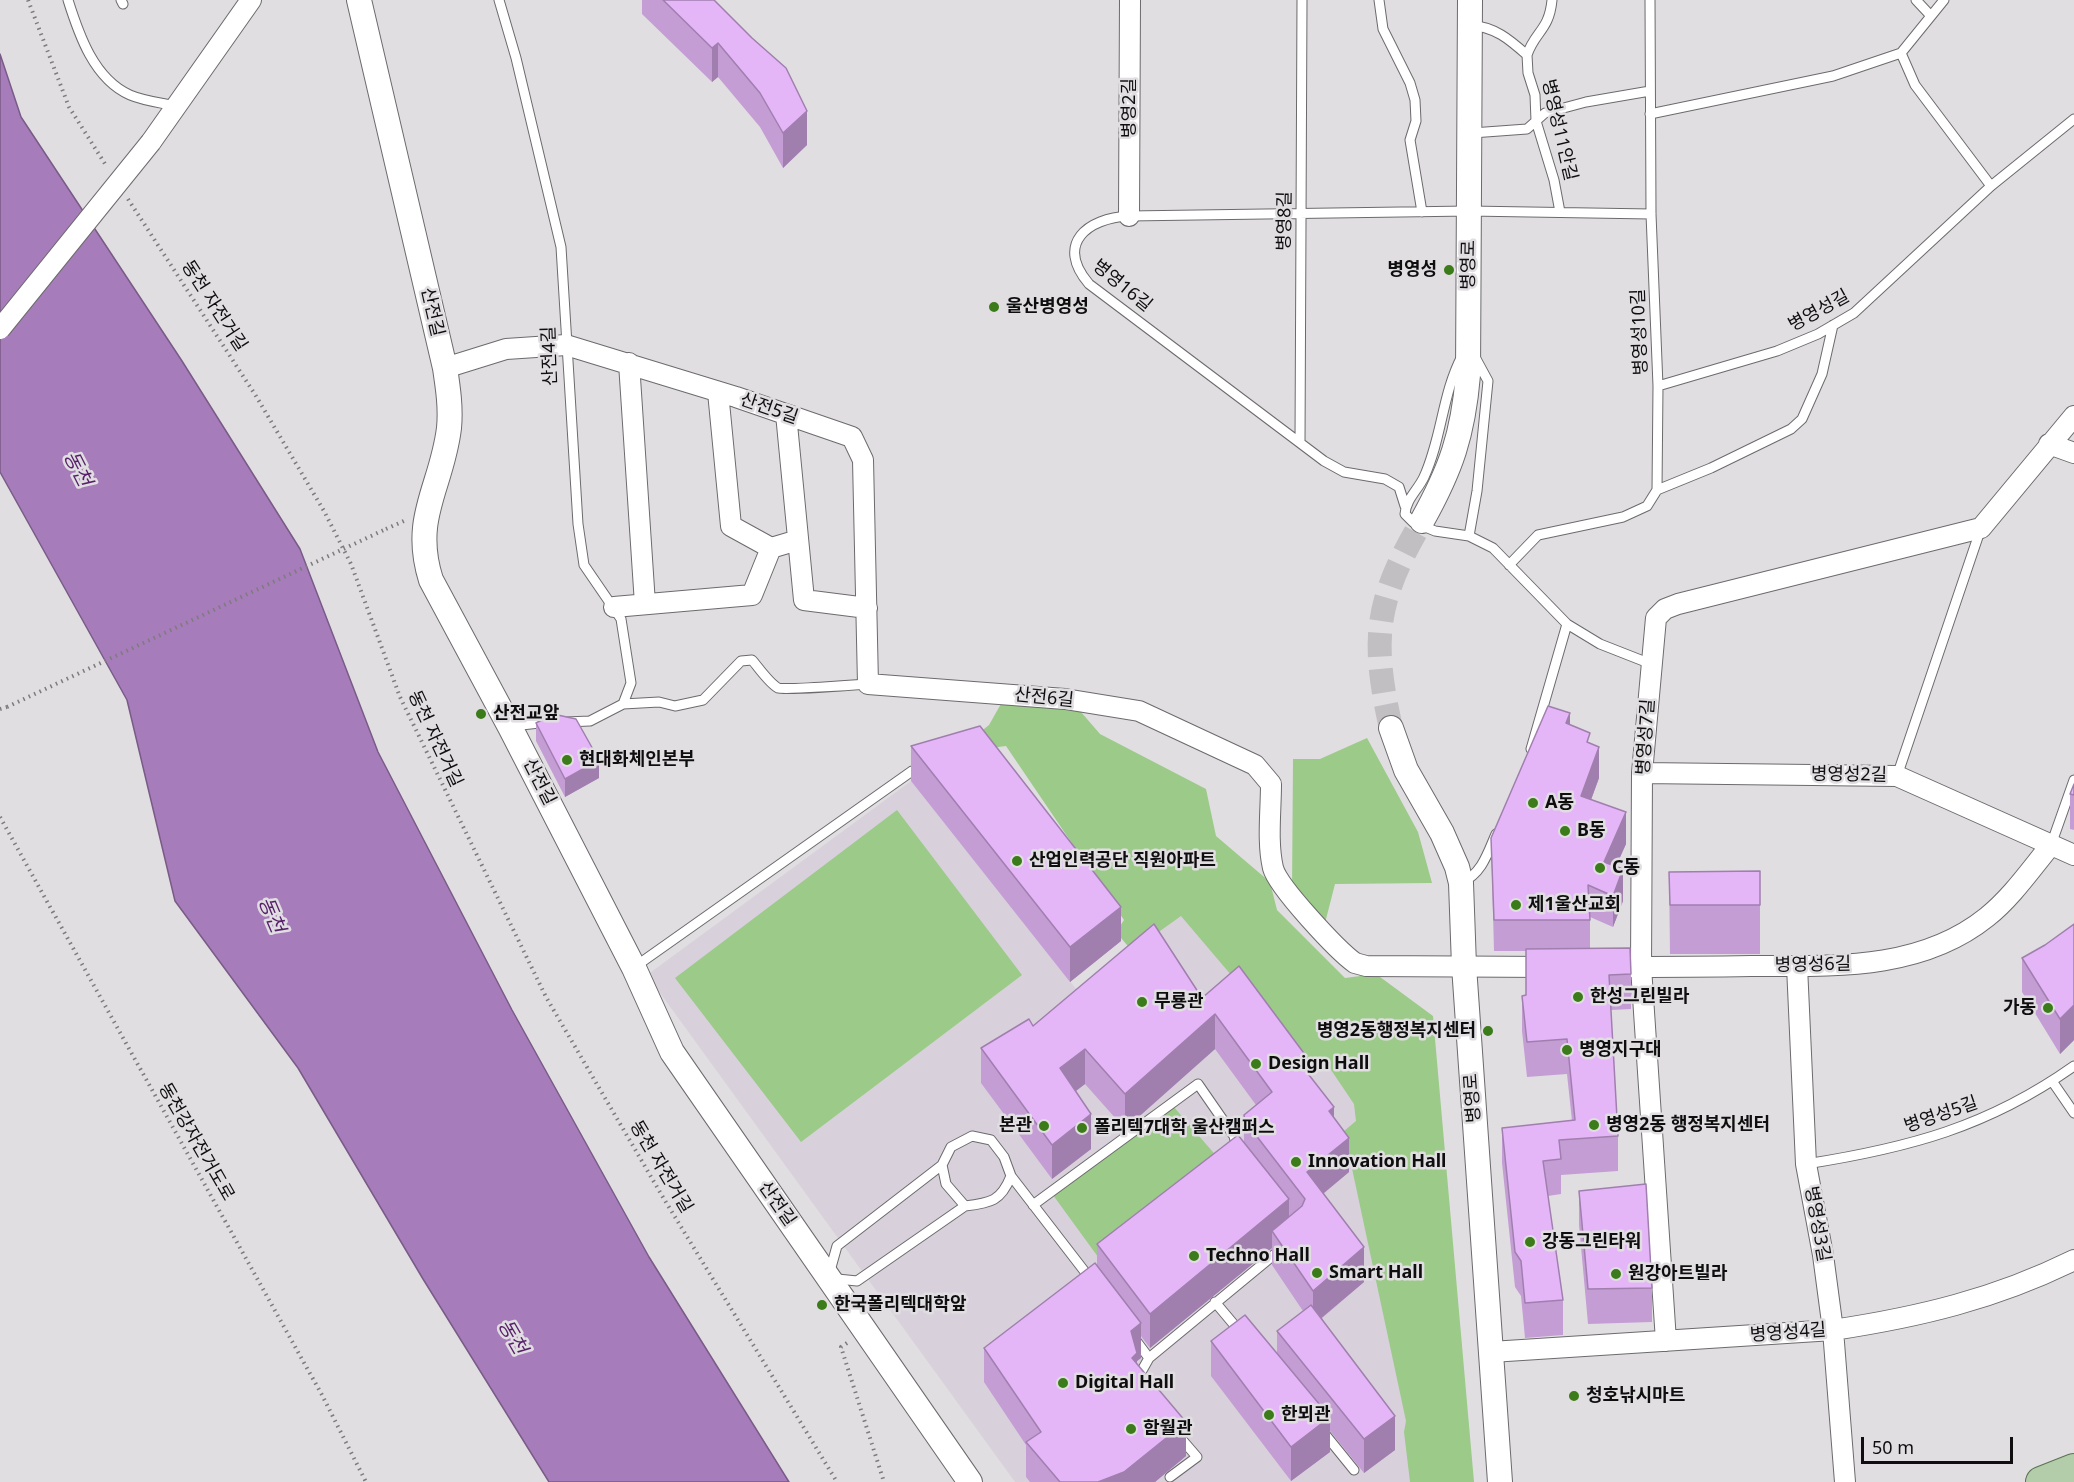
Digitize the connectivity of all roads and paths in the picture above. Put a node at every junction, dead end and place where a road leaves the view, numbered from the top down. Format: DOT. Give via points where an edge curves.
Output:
graph roads {
  1 [pos="28,0"];
  2 [pos="68,0"];
  3 [pos="251,0"];
  4 [pos="359,0"];
  5 [pos="499,0"];
  6 [pos="1130,0"];
  7 [pos="1302,0"];
  8 [pos="1379,0"];
  9 [pos="1470,0"];
  10 [pos="1552,0"];
  11 [pos="1650,0"];
  12 [pos="1916,0"];
  13 [pos="1944,0"];
  14 [pos="1931,16"];
  15 [pos="1470,25"];
  16 [pos="1900,53"];
  17 [pos="1527,55"];
  18 [pos="1650,92"];
  19 [pos="176,106"];
  20 [pos="1650,114"];
  21 [pos="2074,119"];
  22 [pos="1536,121"];
  23 [pos="1470,133"];
  24 [pos="112,174"];
  25 [pos="1991,186"];
  26 [pos="124,193"];
  27 [pos="1469,211"];
  28 [pos="1422,212"];
  29 [pos="1560,212"];
  30 [pos="1651,214"];
  31 [pos="1302,215"];
  32 [pos="1129,216"];
  33 [pos="1833,325"];
  34 [pos="0,329"];
  35 [pos="1468,344"];
  36 [pos="566,345"];
  37 [pos="629,363"];
  38 [pos="445,368"];
  39 [pos="1658,386"];
  40 [pos="718,392"];
  41 [pos="786,414"];
  42 [pos="2074,416"];
  43 [pos="1299,442"];
  44 [pos="2049,444"];
  45 [pos="2074,453"];
  46 [pos="1657,490"];
  47 [pos="1414,514"];
  48 [pos="1981,528"];
  49 [pos="386,529"];
  50 [pos="1469,536"];
  51 [pos="798,540"];
  52 [pos="771,548"];
  53 [pos="1509,565"];
  54 [pos="645,604"];
  55 [pos="614,607"];
  56 [pos="867,608"];
  57 [pos="1567,624"];
  58 [pos="1651,664"];
  59 [pos="868,684"];
  60 [pos="623,704"];
  61 [pos="0,709"];
  62 [pos="510,727"];
  63 [pos="1391,728"];
  64 [pos="1528,759"];
  65 [pos="934,764"];
  66 [pos="1642,773"];
  67 [pos="1897,776"];
  68 [pos="2074,780"];
  69 [pos="0,817"];
  70 [pos="1500,825"];
  71 [pos="2051,845"];
  72 [pos="2074,855"];
  73 [pos="1461,883"];
  74 [pos="1464,966"];
  75 [pos="1797,966"];
  76 [pos="1641,967"];
  77 [pos="634,968"];
  78 [pos="2074,1066"];
  79 [pos="2052,1081"];
  80 [pos="2074,1113"];
  81 [pos="1239,1160"];
  82 [pos="1806,1164"];
  83 [pos="942,1165"];
  84 [pos="1011,1176"];
  85 [pos="1033,1205"];
  86 [pos="965,1206"];
  87 [pos="1289,1243"];
  88 [pos="2074,1260"];
  89 [pos="1098,1269"];
  90 [pos="1088,1277"];
  91 [pos="828,1278"];
  92 [pos="1096,1286"];
  93 [pos="1215,1302"];
  94 [pos="865,1330"];
  95 [pos="1833,1330"];
  96 [pos="1129,1331"];
  97 [pos="1245,1337"];
  98 [pos="1666,1341"];
  99 [pos="1491,1352"];
  100 [pos="1149,1358"];
  101 [pos="1145,1391"];
  102 [pos="1168,1423"];
  103 [pos="1318,1425"];
  104 [pos="2074,1469"];
  105 [pos="1354,1470"];
  106 [pos="1170,1477"];
  107 [pos="366,1482"];
  108 [pos="837,1482"];
  109 [pos="884,1482"];
  110 [pos="970,1482"];
  111 [pos="1500,1482"];
  112 [pos="1845,1482"];
  113 [pos="2041,1482"];
  1 -- 24 [label="path" via="69,107"];
  2 -- 19 [label="lane" via="81,41 103,73 130,95"];
  3 -- 19 [label="street"];
  4 -- 38 [label="street, 산전길"];
  5 -- 36 [label="lane, 산전4길" via="561,248"];
  6 -- 32 [label="street, 병영2길"];
  7 -- 31 [label="lane, 병영8길"];
  8 -- 28 [label="lane" via="1383,29 1415,100 1416,121 1410,140"];
  9 -- 15 [label="street, 병영로"];
  10 -- 17 [label="lane" via="1547,25"];
  11 -- 18 [label="lane, 병영성10길"];
  12 -- 14 [label="lane"];
  13 -- 14 [label="lane"];
  14 -- 16 [label="lane"];
  15 -- 17 [label="lane" via="1488,26"];
  15 -- 23 [label="street, 병영로"];
  16 -- 20 [label="lane" via="1833,76"];
  16 -- 25 [label="lane" via="1915,85"];
  17 -- 22 [label="lane, 병영성11안길"];
  18 -- 20 [label="lane, 병영성10길"];
  18 -- 22 [label="lane" via="1586,102 1545,113"];
  19 -- 34 [label="street, bridge"];
  20 -- 30 [label="lane, 병영성10길"];
  21 -- 25 [label="lane, 병영성길"];
  22 -- 23 [label="lane" via="1527,129"];
  22 -- 29 [label="lane, 병영성11안길"];
  23 -- 27 [label="street, 병영로"];
  25 -- 33 [label="lane, 병영성길" via="1854,313"];
  26 -- 108 [label="path, 동천 자전거길" via="256,396 324,511 351,564 399,697 546,997"];
  27 -- 28 [label="lane, 병영16길"];
  27 -- 29 [label="lane, 병영16길"];
  27 -- 35 [label="street, 병영로"];
  28 -- 31 [label="lane, 병영16길"];
  29 -- 30 [label="lane, 병영16길"];
  30 -- 39 [label="lane, 병영성10길"];
  31 -- 32 [label="lane, 병영16길"];
  31 -- 43 [label="lane, 병영8길"];
  32 -- 43 [label="lane, 병영16길" via="1108,217 1084,232 1075,247 1077,270 1089,284"];
  33 -- 39 [label="lane, 병영성길" via="1777,351"];
  33 -- 46 [label="lane" via="1822,374 1802,419 1791,429"];
  35 -- 47 [label="street, 병영로" via="1462,426 1442,486"];
  35 -- 50 [label="lane" via="1488,381"];
  36 -- 37 [label="street, 산전5길"];
  36 -- 38 [label="street, 산전5길" via="506,349"];
  36 -- 55 [label="lane, 산전4길" via="584,565"];
  37 -- 40 [label="street, 산전5길"];
  37 -- 54 [label="street"];
  38 -- 62 [label="street, 산전길" via="449,428 423,528 425,562 455,629"];
  39 -- 46 [label="lane, 병영성10길"];
  40 -- 41 [label="street, 산전5길"];
  40 -- 52 [label="street" via="731,526"];
  41 -- 51 [label="street"];
  41 -- 56 [label="street, 산전5길" via="852,437 863,460"];
  42 -- 44 [label="street"];
  43 -- 47 [label="lane, 병영16길" via="1344,472 1385,479 1399,487"];
  44 -- 45 [label="street"];
  44 -- 48 [label="street"];
  46 -- 53 [label="lane" via="1647,506 1623,517 1538,535"];
  47 -- 50 [label="lane" via="1405,514 1413,522 1435,531"];
  48 -- 58 [label="street, 병영성7길" via="1665,609 1656,618"];
  48 -- 67 [label="lane"];
  49 -- 61 [label="path, bridge"];
  50 -- 53 [label="lane" via="1493,548"];
  51 -- 52 [label="street"];
  51 -- 56 [label="street" via="804,600"];
  52 -- 54 [label="street" via="752,595"];
  53 -- 57 [label="lane"];
  54 -- 55 [label="street"];
  55 -- 60 [label="lane, 산전4길" via="621,619 631,683"];
  56 -- 59 [label="street, 산전5길"];
  57 -- 58 [label="lane" via="1600,644"];
  57 -- 64 [label="lane"];
  58 -- 66 [label="street, 병영성7길"];
  59 -- 60 [label="lane, 산전6길" via="791,690 778,687 752,660 741,662 703,700 675,706 659,702"];
  59 -- 74 [label="street, 산전6길" via="1065,699 1139,711 1255,765 1271,784 1274,870 1283,887 1347,957 1366,966"];
  60 -- 62 [label="lane, 산전6길" via="590,721 535,722"];
  62 -- 77 [label="street, 산전길"];
  63 -- 73 [label="street, 병영로" via="1406,770 1442,833"];
  65 -- 77 [label="lane" via="912,771"];
  66 -- 67 [label="street, 병영성2길"];
  66 -- 76 [label="street, 병영성7길"];
  67 -- 71 [label="street, 병영성2길"];
  68 -- 71 [label="lane, 병영성6길"];
  69 -- 107 [label="path, 동천강자전거도로" via="322,1395"];
  70 -- 73 [label="lane" via="1482,866"];
  71 -- 72 [label="street, 병영성2길"];
  71 -- 75 [label="street, 병영성6길" via="1987,917 1956,936 1895,959"];
  73 -- 74 [label="street, 병영로"];
  74 -- 76 [label="street, 병영성6길"];
  74 -- 99 [label="street, 병영로"];
  75 -- 76 [label="street, 병영성6길"];
  75 -- 82 [label="street, 병영성3길"];
  76 -- 98 [label="street, 병영성7길"];
  77 -- 91 [label="street, 산전길" via="672,1052"];
  78 -- 79 [label="lane, 병영성5길"];
  79 -- 80 [label="lane"];
  79 -- 82 [label="lane, 병영성5길" via="1951,1132 1877,1153"];
  81 -- 85 [label="lane" via="1234,1136 1198,1084"];
  82 -- 95 [label="street, 병영성3길"];
  83 -- 84 [label="lane" via="951,1147 972,1136 991,1140 1004,1157"];
  83 -- 86 [label="lane" via="946,1184"];
  83 -- 91 [label="lane" via="837,1246"];
  84 -- 85 [label="lane"];
  84 -- 86 [label="lane" via="1004,1192 996,1198"];
  85 -- 90 [label="lane"];
  86 -- 91 [label="lane" via="857,1281"];
  87 -- 93 [label="lane"];
  88 -- 95 [label="street, 병영성4길" via="2030,1282 1970,1303"];
  89 -- 90 [label="lane"];
  90 -- 92 [label="lane"];
  91 -- 94 [label="street, 산전길"];
  93 -- 97 [label="lane"];
  93 -- 100 [label="lane"];
  94 -- 109 [label="path" via="841,1347"];
  94 -- 110 [label="street, 산전길"];
  95 -- 98 [label="street, 병영성4길"];
  95 -- 112 [label="street, 병영성3길"];
  96 -- 100 [label="lane"];
  98 -- 99 [label="street, 병영성4길"];
  99 -- 111 [label="street, 병영로"];
  100 -- 101 [label="lane" via="1140,1374"];
  102 -- 106 [label="lane" via="1197,1457"];
  103 -- 105 [label="lane"];
  104 -- 113 [label="main road"];
}
